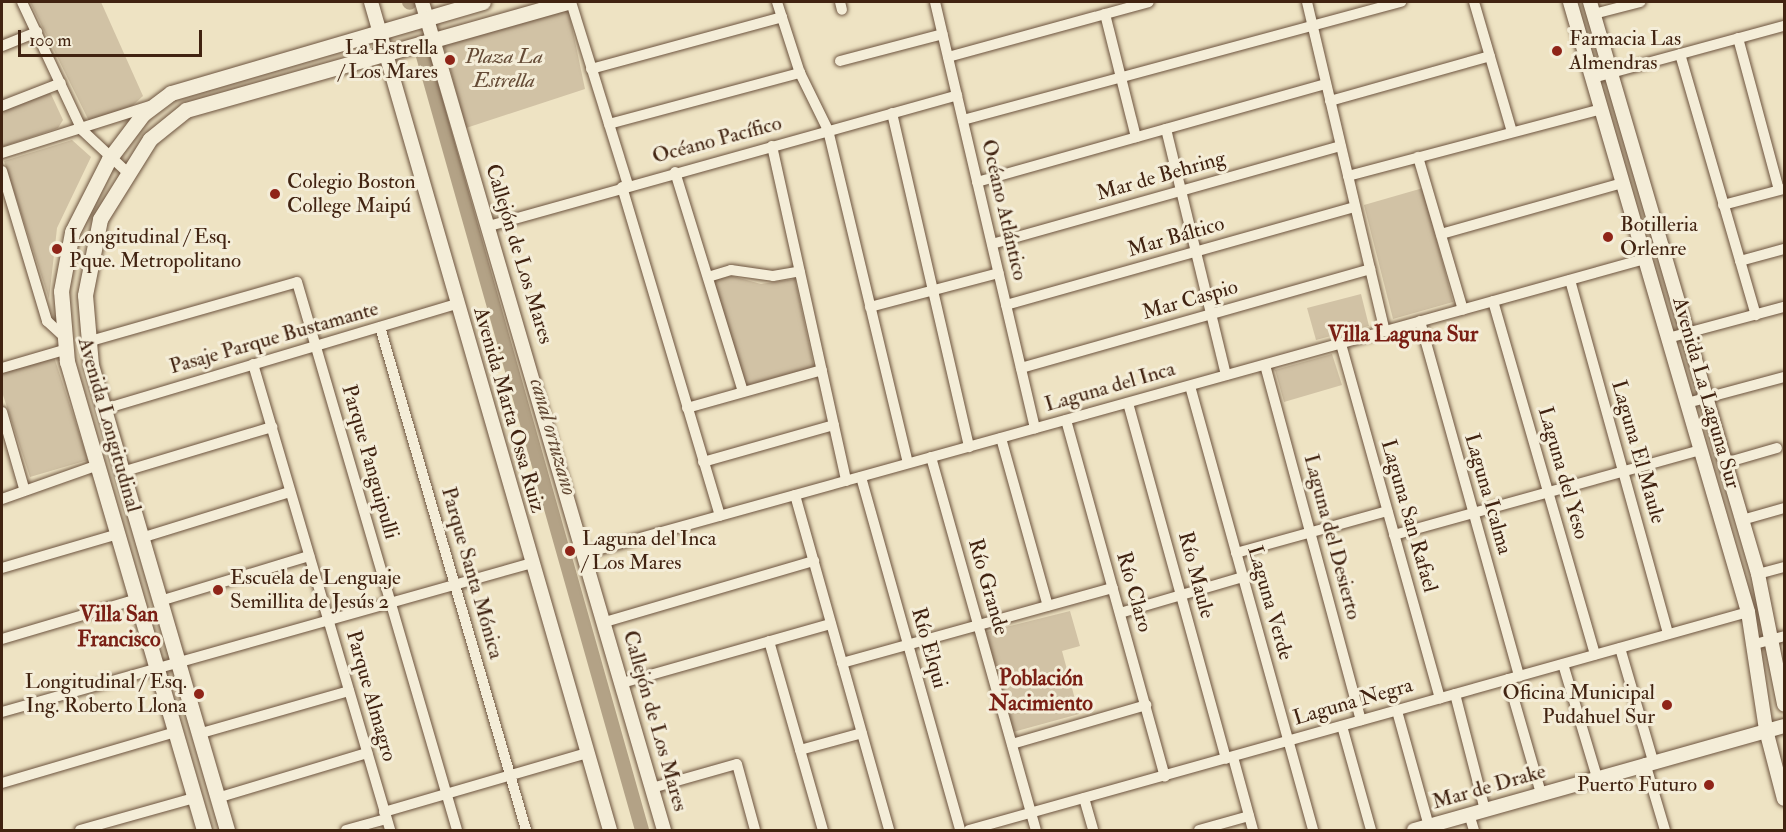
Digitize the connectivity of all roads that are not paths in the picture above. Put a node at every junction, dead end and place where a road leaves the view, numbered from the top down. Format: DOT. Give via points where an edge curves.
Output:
graph roads {
  1 [pos="22,2"];
  2 [pos="371,2"];
  3 [pos="483,2"];
  4 [pos="569,2"];
  5 [pos="777,2"];
  6 [pos="935,2"];
  7 [pos="1149,2"];
  8 [pos="1307,2"];
  9 [pos="1396,2"];
  10 [pos="1474,2"];
  11 [pos="1569,2"];
  12 [pos="1640,2"];
  13 [pos="1116,6"];
  14 [pos="1592,8"];
  15 [pos="424,9"];
  16 [pos="1104,14"];
  17 [pos="782,17"];
  18 [pos="1312,25"];
  19 [pos="1785,26"];
  20 [pos="379,29"];
  21 [pos="37,32"];
  22 [pos="943,34"];
  23 [pos="432,37"];
  24 [pos="1738,38"];
  25 [pos="2,46"];
  26 [pos="385,51"];
  27 [pos="1680,54"];
  28 [pos="1490,56"];
  29 [pos="948,57"];
  30 [pos="840,61"];
  31 [pos="591,69"];
  32 [pos="1612,72"];
  33 [pos="800,73"];
  34 [pos="1120,76"];
  35 [pos="1592,78"];
  36 [pos="61,83"];
  37 [pos="1326,84"];
  38 [pos="957,95"];
  39 [pos="1330,101"];
  40 [pos="2,105"];
  41 [pos="153,105"];
  42 [pos="1601,108"];
  43 [pos="892,113"];
  44 [pos="963,120"];
  45 [pos="609,124"];
  46 [pos="1166,129"];
  47 [pos="82,130"];
  48 [pos="828,130"];
  49 [pos="1512,132"];
  50 [pos="1136,137"];
  51 [pos="772,146"];
  52 [pos="1341,146"];
  53 [pos="2,153"];
  54 [pos="1418,157"];
  55 [pos="109,159"];
  56 [pos="2,171"];
  57 [pos="127,172"];
  58 [pos="675,172"];
  59 [pos="1348,176"];
  60 [pos="977,182"];
  61 [pos="1623,183"];
  62 [pos="625,186"];
  63 [pos="1782,190"];
  64 [pos="1181,191"];
  65 [pos="1724,205"];
  66 [pos="1355,207"];
  67 [pos="489,226"];
  68 [pos="1441,234"];
  69 [pos="992,244"];
  70 [pos="1785,249"];
  71 [pos="1196,252"];
  72 [pos="1645,259"];
  73 [pos="1740,261"];
  74 [pos="1370,269"];
  75 [pos="800,272"];
  76 [pos="999,273"];
  77 [pos="708,277"];
  78 [pos="1570,280"];
  79 [pos="933,290"];
  80 [pos="1493,301"];
  81 [pos="456,304"];
  82 [pos="1006,305"];
  83 [pos="870,307"];
  84 [pos="1785,307"];
  85 [pos="1463,310"];
  86 [pos="1211,314"];
  87 [pos="1756,315"];
  88 [pos="1420,321"];
  89 [pos="380,327"];
  90 [pos="1385,332"];
  91 [pos="1687,333"];
  92 [pos="61,334"];
  93 [pos="1668,339"];
  94 [pos="87,342"];
  95 [pos="1341,344"];
  96 [pos="315,346"];
  97 [pos="64,350"];
  98 [pos="253,364"];
  99 [pos="1265,365"];
  100 [pos="2,368"];
  101 [pos="1021,368"];
  102 [pos="822,370"];
  103 [pos="1226,375"];
  104 [pos="1785,377"];
  105 [pos="1190,386"];
  106 [pos="743,392"];
  107 [pos="1706,398"];
  108 [pos="1128,403"];
  109 [pos="1687,403"];
  110 [pos="687,408"];
  111 [pos="104,409"];
  112 [pos="2,412"];
  113 [pos="1066,420"];
  114 [pos="834,425"];
  115 [pos="272,427"];
  116 [pos="1035,428"];
  117 [pos="4,430"];
  118 [pos="1001,438"];
  119 [pos="969,447"];
  120 [pos="1777,448"];
  121 [pos="1701,450"];
  122 [pos="931,457"];
  123 [pos="703,462"];
  124 [pos="1725,463"];
  125 [pos="909,464"];
  126 [pos="98,465"];
  127 [pos="122,472"];
  128 [pos="1623,472"];
  129 [pos="861,477"];
  130 [pos="846,481"];
  131 [pos="24,488"];
  132 [pos="290,492"];
  133 [pos="1548,493"];
  134 [pos="795,495"];
  135 [pos="2,499"];
  136 [pos="1785,508"];
  137 [pos="1387,511"];
  138 [pos="1474,513"];
  139 [pos="720,516"];
  140 [pos="1742,520"];
  141 [pos="1310,532"];
  142 [pos="118,534"];
  143 [pos="1394,535"];
  144 [pos="141,538"];
  145 [pos="586,553"];
  146 [pos="1236,553"];
  147 [pos="309,556"];
  148 [pos="814,561"];
  149 [pos="532,563"];
  150 [pos="1785,567"];
  151 [pos="2,568"];
  152 [pos="1758,574"];
  153 [pos="1243,578"];
  154 [pos="455,586"];
  155 [pos="1113,588"];
  156 [pos="1181,595"];
  157 [pos="137,599"];
  158 [pos="160,601"];
  159 [pos="391,604"];
  160 [pos="1048,606"];
  161 [pos="1748,612"];
  162 [pos="1120,613"];
  163 [pos="605,621"];
  164 [pos="329,623"];
  165 [pos="831,624"];
  166 [pos="979,626"];
  167 [pos="1668,634"];
  168 [pos="1779,637"];
  169 [pos="2,639"];
  170 [pos="769,641"];
  171 [pos="1755,644"];
  172 [pos="908,645"];
  173 [pos="1620,648"];
  174 [pos="1594,655"];
  175 [pos="178,663"];
  176 [pos="842,663"];
  177 [pos="1563,664"];
  178 [pos="156,668"];
  179 [pos="1519,676"];
  180 [pos="1508,679"];
  181 [pos="622,683"];
  182 [pos="349,691"];
  183 [pos="1455,694"];
  184 [pos="1440,698"];
  185 [pos="1785,704"];
  186 [pos="1146,705"];
  187 [pos="1397,711"];
  188 [pos="2,712"];
  189 [pos="1361,720"];
  190 [pos="1342,726"];
  191 [pos="1785,726"];
  192 [pos="1766,730"];
  193 [pos="175,732"];
  194 [pos="862,733"];
  195 [pos="198,734"];
  196 [pos="1289,741"];
  197 [pos="1012,744"];
  198 [pos="800,750"];
  199 [pos="367,753"];
  200 [pos="587,753"];
  201 [pos="1229,758"];
  202 [pos="1649,762"];
  203 [pos="510,775"];
  204 [pos="1165,776"];
  205 [pos="1597,777"];
  206 [pos="2,783"];
  207 [pos="651,788"];
  208 [pos="1541,793"];
  209 [pos="446,794"];
  210 [pos="194,798"];
  211 [pos="217,798"];
  212 [pos="1084,798"];
  213 [pos="1785,799"];
  214 [pos="1485,810"];
  215 [pos="1031,813"];
  216 [pos="1469,814"];
  217 [pos="385,816"];
  218 [pos="1249,816"];
  219 [pos="1429,826"];
  220 [pos="973,830"];
  221 [pos="80,831"];
  222 [pos="204,831"];
  223 [pos="227,831"];
  224 [pos="346,831"];
  225 [pos="390,831"];
  226 [pos="457,831"];
  227 [pos="526,831"];
  228 [pos="610,831"];
  229 [pos="664,831"];
  230 [pos="755,831"];
  231 [pos="823,831"];
  232 [pos="889,831"];
  233 [pos="960,831"];
  234 [pos="1036,831"];
  235 [pos="1093,831"];
  236 [pos="1199,831"];
  237 [pos="1253,831"];
  238 [pos="1313,831"];
  239 [pos="1371,831"];
  240 [pos="1414,831"];
  241 [pos="1474,831"];
  242 [pos="1665,831"];
  1 -- 21 [label="street"];
  2 -- 20 [label="street, Avenida Marta Ossa Ruiz"];
  3 -- 15 [label="main road, Avenida Longitudinal"];
  4 -- 23 [label="main road, Avenida Longitudinal"];
  4 -- 31 [label="street"];
  5 -- 17 [label="street"];
  6 -- 22 [label="street, Océano Atlántico"];
  7 -- 13 [label="street"];
  8 -- 18 [label="street"];
  9 -- 18 [label="street"];
  10 -- 28 [label="street"];
  11 -- 35 [label="street, Avenida La Laguna Sur"];
  12 -- 14 [label="street"];
  13 -- 16 [label="street"];
  14 -- 32 [label="street, Avenida La Laguna Sur"];
  15 -- 20 [label="main road, Avenida Longitudinal"];
  15 -- 23 [label="street, Callejón de Los Mares"];
  16 -- 29 [label="street"];
  16 -- 34 [label="street"];
  17 -- 31 [label="street"];
  17 -- 33 [label="street"];
  18 -- 34 [label="street"];
  18 -- 37 [label="street"];
  19 -- 24 [label="street"];
  20 -- 26 [label="street, Avenida Marta Ossa Ruiz"];
  20 -- 41 [label="main road, Avenida Longitudinal" via="189,85"];
  21 -- 25 [label="street"];
  21 -- 36 [label="street"];
  22 -- 29 [label="street, Océano Atlántico"];
  22 -- 30 [label="street"];
  23 -- 26 [label="main road, Avenida Longitudinal"];
  23 -- 67 [label="street, Callejón de Los Mares"];
  24 -- 27 [label="street"];
  24 -- 63 [label="street"];
  26 -- 57 [label="main road, Avenida Longitudinal" via="186,110 155,132"];
  26 -- 81 [label="street, Avenida Marta Ossa Ruiz"];
  27 -- 32 [label="street"];
  27 -- 65 [label="street"];
  28 -- 39 [label="street"];
  28 -- 49 [label="street"];
  29 -- 38 [label="street, Océano Atlántico"];
  31 -- 45 [label="street"];
  32 -- 35 [label="street"];
  32 -- 91 [label="street, Avenida La Laguna Sur"];
  33 -- 45 [label="street"];
  33 -- 48 [label="street"];
  34 -- 44 [label="street"];
  34 -- 50 [label="street"];
  35 -- 42 [label="street, Avenida La Laguna Sur"];
  36 -- 40 [label="street"];
  36 -- 47 [label="street"];
  37 -- 39 [label="street"];
  37 -- 46 [label="street"];
  38 -- 43 [label="street, Océano Pacífico"];
  38 -- 44 [label="street, Océano Atlántico"];
  39 -- 52 [label="street"];
  41 -- 47 [label="street"];
  41 -- 55 [label="main road, Avenida Longitudinal"];
  42 -- 49 [label="street"];
  42 -- 61 [label="street, Avenida La Laguna Sur"];
  43 -- 48 [label="street, Océano Pacífico"];
  43 -- 79 [label="street"];
  44 -- 60 [label="street, Océano Atlántico"];
  45 -- 62 [label="street"];
  46 -- 50 [label="street"];
  46 -- 64 [label="street"];
  47 -- 53 [label="street"];
  47 -- 55 [label="street"];
  48 -- 51 [label="street, Océano Pacífico"];
  48 -- 83 [label="street"];
  49 -- 54 [label="street"];
  50 -- 60 [label="street"];
  51 -- 58 [label="street, Océano Pacífico"];
  51 -- 75 [label="street"];
  52 -- 59 [label="street"];
  52 -- 64 [label="street, Mar de Behring"];
  54 -- 59 [label="street"];
  54 -- 68 [label="street"];
  55 -- 57 [label="street"];
  55 -- 92 [label="main road, Avenida Longitudinal" via="80,211 67,251"];
  56 -- 92 [label="street" via="47,321"];
  57 -- 94 [label="main road, Avenida Longitudinal" via="100,219 89,257"];
  58 -- 62 [label="street, Océano Pacífico"];
  58 -- 77 [label="street"];
  59 -- 66 [label="street"];
  60 -- 69 [label="street, Océano Atlántico"];
  61 -- 68 [label="street"];
  61 -- 72 [label="street, Avenida La Laguna Sur"];
  62 -- 67 [label="street, Océano Pacífico"];
  62 -- 110 [label="street"];
  63 -- 65 [label="street"];
  64 -- 69 [label="street, Mar de Behring"];
  64 -- 71 [label="street"];
  65 -- 73 [label="street"];
  66 -- 71 [label="street, Mar Báltico"];
  66 -- 74 [label="street"];
  67 -- 145 [label="street, Callejón de Los Mares"];
  68 -- 85 [label="street"];
  69 -- 76 [label="street, Océano Atlántico"];
  70 -- 73 [label="street"];
  71 -- 82 [label="street, Mar Báltico"];
  71 -- 86 [label="street"];
  72 -- 78 [label="street, Laguna del Inca"];
  72 -- 93 [label="street, Avenida La Laguna Sur"];
  73 -- 87 [label="street"];
  74 -- 86 [label="street, Mar Caspio"];
  74 -- 90 [label="street"];
  75 -- 77 [label="street" via="773,276 731,270"];
  75 -- 102 [label="street"];
  76 -- 79 [label="street"];
  76 -- 82 [label="street, Océano Atlántico"];
  77 -- 106 [label="street"];
  78 -- 80 [label="street, Laguna del Inca"];
  78 -- 128 [label="street, Laguna El Maule"];
  79 -- 83 [label="street"];
  79 -- 119 [label="street"];
  80 -- 85 [label="street, Laguna del Inca"];
  80 -- 133 [label="street, Laguna del Yeso"];
  81 -- 89 [label="street, Pasaje Parque Bustamante"];
  81 -- 149 [label="street, Avenida Marta Ossa Ruiz"];
  82 -- 101 [label="street, Océano Atlántico"];
  83 -- 125 [label="street"];
  84 -- 87 [label="street"];
  85 -- 88 [label="street, Laguna del Inca"];
  86 -- 101 [label="street, Mar Caspio"];
  86 -- 103 [label="street"];
  87 -- 91 [label="street"];
  88 -- 90 [label="street, Laguna del Inca"];
  88 -- 138 [label="street, Laguna Icalma"];
  89 -- 96 [label="street, Pasaje Parque Bustamante"];
  89 -- 154 [label="street, Parque Santa Mónica"];
  90 -- 95 [label="street, Laguna del Inca"];
  91 -- 93 [label="street"];
  91 -- 107 [label="street, Avenida La Laguna Sur"];
  92 -- 97 [label="main road, Avenida Longitudinal"];
  93 -- 109 [label="street, Avenida La Laguna Sur"];
  94 -- 96 [label="street, Parque Panguipulli" via="293,280"];
  94 -- 111 [label="main road, Avenida Longitudinal"];
  95 -- 99 [label="street, Laguna del Inca"];
  95 -- 137 [label="street, Laguna San Rafael"];
  96 -- 98 [label="street, Pasaje Parque Bustamante"];
  96 -- 159 [label="street, Parque Panguipulli"];
  97 -- 100 [label="street"];
  97 -- 126 [label="main road, Avenida Longitudinal"];
  98 -- 111 [label="street, Pasaje Parque Bustamante"];
  98 -- 115 [label="street, Parque Almagro"];
  99 -- 103 [label="street, Laguna del Inca"];
  99 -- 141 [label="street, Laguna del Desierto"];
  101 -- 116 [label="street, Océano Atlántico"];
  102 -- 106 [label="street"];
  102 -- 114 [label="street"];
  103 -- 105 [label="street, Laguna del Inca"];
  104 -- 107 [label="street"];
  105 -- 108 [label="street, Laguna del Inca"];
  105 -- 146 [label="street, Laguna Verde"];
  106 -- 110 [label="street"];
  107 -- 109 [label="street"];
  107 -- 124 [label="street, Avenida La Laguna Sur"];
  108 -- 113 [label="street, Laguna del Inca"];
  108 -- 156 [label="street, Río Maule"];
  109 -- 121 [label="street, Avenida La Laguna Sur"];
  110 -- 123 [label="street"];
  111 -- 127 [label="main road, Avenida Longitudinal"];
  112 -- 117 [label="street"];
  113 -- 116 [label="street, Laguna del Inca"];
  113 -- 155 [label="street, Río Claro"];
  114 -- 123 [label="street"];
  114 -- 130 [label="street"];
  115 -- 127 [label="street"];
  115 -- 132 [label="street, Parque Almagro"];
  116 -- 118 [label="street, Laguna del Inca"];
  117 -- 131 [label="street"];
  118 -- 119 [label="street, Laguna del Inca"];
  118 -- 160 [label="street"];
  119 -- 122 [label="street, Laguna del Inca"];
  120 -- 124 [label="street"];
  121 -- 128 [label="street"];
  121 -- 161 [label="street, Avenida La Laguna Sur"];
  122 -- 125 [label="street, Laguna del Inca"];
  122 -- 166 [label="street, Río Grande"];
  123 -- 139 [label="street"];
  124 -- 140 [label="street, Avenida La Laguna Sur"];
  125 -- 129 [label="street, Laguna del Inca"];
  126 -- 131 [label="street"];
  126 -- 142 [label="main road, Avenida Longitudinal"];
  127 -- 144 [label="main road, Avenida Longitudinal"];
  128 -- 133 [label="street"];
  128 -- 167 [label="street, Laguna El Maule"];
  129 -- 130 [label="street, Laguna del Inca"];
  129 -- 172 [label="street, Río Elqui"];
  130 -- 134 [label="street, Laguna del Inca"];
  131 -- 135 [label="street"];
  132 -- 144 [label="street"];
  132 -- 147 [label="street, Parque Almagro"];
  133 -- 138 [label="street"];
  133 -- 174 [label="street, Laguna del Yeso"];
  134 -- 139 [label="street, Laguna del Inca"];
  134 -- 148 [label="street"];
  136 -- 140 [label="street"];
  137 -- 141 [label="street"];
  137 -- 143 [label="street, Laguna San Rafael"];
  138 -- 143 [label="street"];
  138 -- 179 [label="street, Laguna Icalma"];
  139 -- 145 [label="street, Laguna del Inca"];
  140 -- 152 [label="street, Avenida La Laguna Sur"];
  141 -- 146 [label="street"];
  141 -- 189 [label="street, Laguna del Desierto"];
  142 -- 151 [label="street"];
  142 -- 157 [label="main road, Avenida Longitudinal"];
  143 -- 184 [label="street, Laguna San Rafael"];
  144 -- 158 [label="main road, Avenida Longitudinal"];
  145 -- 163 [label="street, Callejón de Los Mares"];
  146 -- 153 [label="street, Laguna Verde"];
  147 -- 158 [label="street"];
  147 -- 164 [label="street, Parque Almagro"];
  148 -- 163 [label="street"];
  148 -- 165 [label="street"];
  149 -- 154 [label="street"];
  149 -- 200 [label="street, Avenida Marta Ossa Ruiz"];
  150 -- 152 [label="street"];
  152 -- 168 [label="street, Avenida La Laguna Sur"];
  153 -- 156 [label="street"];
  153 -- 196 [label="street, Laguna Verde"];
  154 -- 159 [label="street"];
  154 -- 203 [label="street, Parque Santa Mónica"];
  155 -- 160 [label="street"];
  155 -- 162 [label="street, Río Claro"];
  156 -- 162 [label="street"];
  156 -- 201 [label="street, Río Maule"];
  157 -- 169 [label="street"];
  157 -- 178 [label="main road, Avenida Longitudinal"];
  158 -- 175 [label="main road, Avenida Longitudinal"];
  159 -- 164 [label="street"];
  159 -- 209 [label="street, Parque Panguipulli"];
  160 -- 166 [label="street"];
  161 -- 167 [label="street, Laguna Negra"];
  161 -- 171 [label="street, Avenida La Laguna Sur"];
  162 -- 186 [label="street, Río Claro"];
  163 -- 181 [label="street, Callejón de Los Mares"];
  164 -- 175 [label="street"];
  164 -- 182 [label="street, Parque Almagro"];
  165 -- 170 [label="street"];
  165 -- 176 [label="street"];
  166 -- 172 [label="street"];
  166 -- 197 [label="street, Río Grande"];
  167 -- 173 [label="street, Laguna Negra"];
  168 -- 171 [label="street"];
  168 -- 185 [label="street, Avenida La Laguna Sur"];
  170 -- 181 [label="street"];
  170 -- 198 [label="street"];
  171 -- 192 [label="street, Avenida La Laguna Sur"];
  172 -- 176 [label="street"];
  172 -- 233 [label="street, Río Elqui"];
  173 -- 174 [label="street, Laguna Negra"];
  173 -- 202 [label="street"];
  174 -- 177 [label="street, Laguna Negra"];
  175 -- 178 [label="street"];
  175 -- 195 [label="main road, Avenida Longitudinal"];
  176 -- 194 [label="street"];
  177 -- 179 [label="street, Laguna Negra"];
  177 -- 205 [label="street"];
  178 -- 188 [label="street"];
  178 -- 193 [label="main road, Avenida Longitudinal"];
  179 -- 180 [label="street, Laguna Negra"];
  180 -- 183 [label="street, Laguna Negra"];
  180 -- 208 [label="street"];
  181 -- 207 [label="street, Callejón de Los Mares"];
  182 -- 195 [label="street"];
  182 -- 199 [label="street, Parque Almagro"];
  183 -- 184 [label="street, Laguna Negra"];
  183 -- 214 [label="street"];
  184 -- 187 [label="street, Laguna Negra"];
  186 -- 197 [label="street"];
  186 -- 204 [label="street, Río Claro"];
  187 -- 189 [label="street, Laguna Negra"];
  187 -- 219 [label="street"];
  189 -- 190 [label="street, Laguna Negra"];
  190 -- 196 [label="street, Laguna Negra"];
  190 -- 239 [label="street"];
  191 -- 192 [label="street, Mar de Drake"];
  192 -- 202 [label="street, Mar de Drake"];
  192 -- 213 [label="street, Avenida La Laguna Sur"];
  193 -- 206 [label="street"];
  193 -- 210 [label="main road, Avenida Longitudinal"];
  194 -- 198 [label="street"];
  194 -- 232 [label="street"];
  195 -- 211 [label="main road, Avenida Longitudinal"];
  196 -- 201 [label="street, Laguna Negra"];
  196 -- 238 [label="street, Laguna Verde"];
  197 -- 215 [label="street, Río Grande"];
  198 -- 231 [label="street"];
  199 -- 211 [label="street"];
  199 -- 217 [label="street, Parque Almagro"];
  200 -- 203 [label="street"];
  200 -- 228 [label="street, Avenida Marta Ossa Ruiz"];
  201 -- 204 [label="street, Laguna Negra"];
  201 -- 218 [label="street, Río Maule"];
  202 -- 205 [label="street, Mar de Drake"];
  202 -- 242 [label="street"];
  203 -- 209 [label="street"];
  203 -- 227 [label="street, Parque Santa Mónica"];
  204 -- 212 [label="street, Laguna Negra"];
  205 -- 208 [label="street, Mar de Drake"];
  207 -- 229 [label="street, Callejón de Los Mares"];
  207 -- 230 [label="street" via="737,764"];
  208 -- 214 [label="street, Mar de Drake"];
  209 -- 217 [label="street"];
  209 -- 226 [label="street, Parque Panguipulli"];
  210 -- 221 [label="street"];
  210 -- 222 [label="main road, Avenida Longitudinal"];
  211 -- 223 [label="main road, Avenida Longitudinal"];
  212 -- 215 [label="street, Laguna Negra"];
  212 -- 235 [label="street"];
  214 -- 216 [label="street, Mar de Drake"];
  215 -- 220 [label="street, Laguna Negra"];
  215 -- 234 [label="street, Río Grande"];
  216 -- 219 [label="street, Mar de Drake"];
  216 -- 241 [label="street"];
  217 -- 224 [label="street"];
  217 -- 225 [label="street, Parque Almagro"];
  218 -- 236 [label="street"];
  218 -- 237 [label="street, Río Maule"];
  219 -- 240 [label="street, Mar de Drake"];
}
